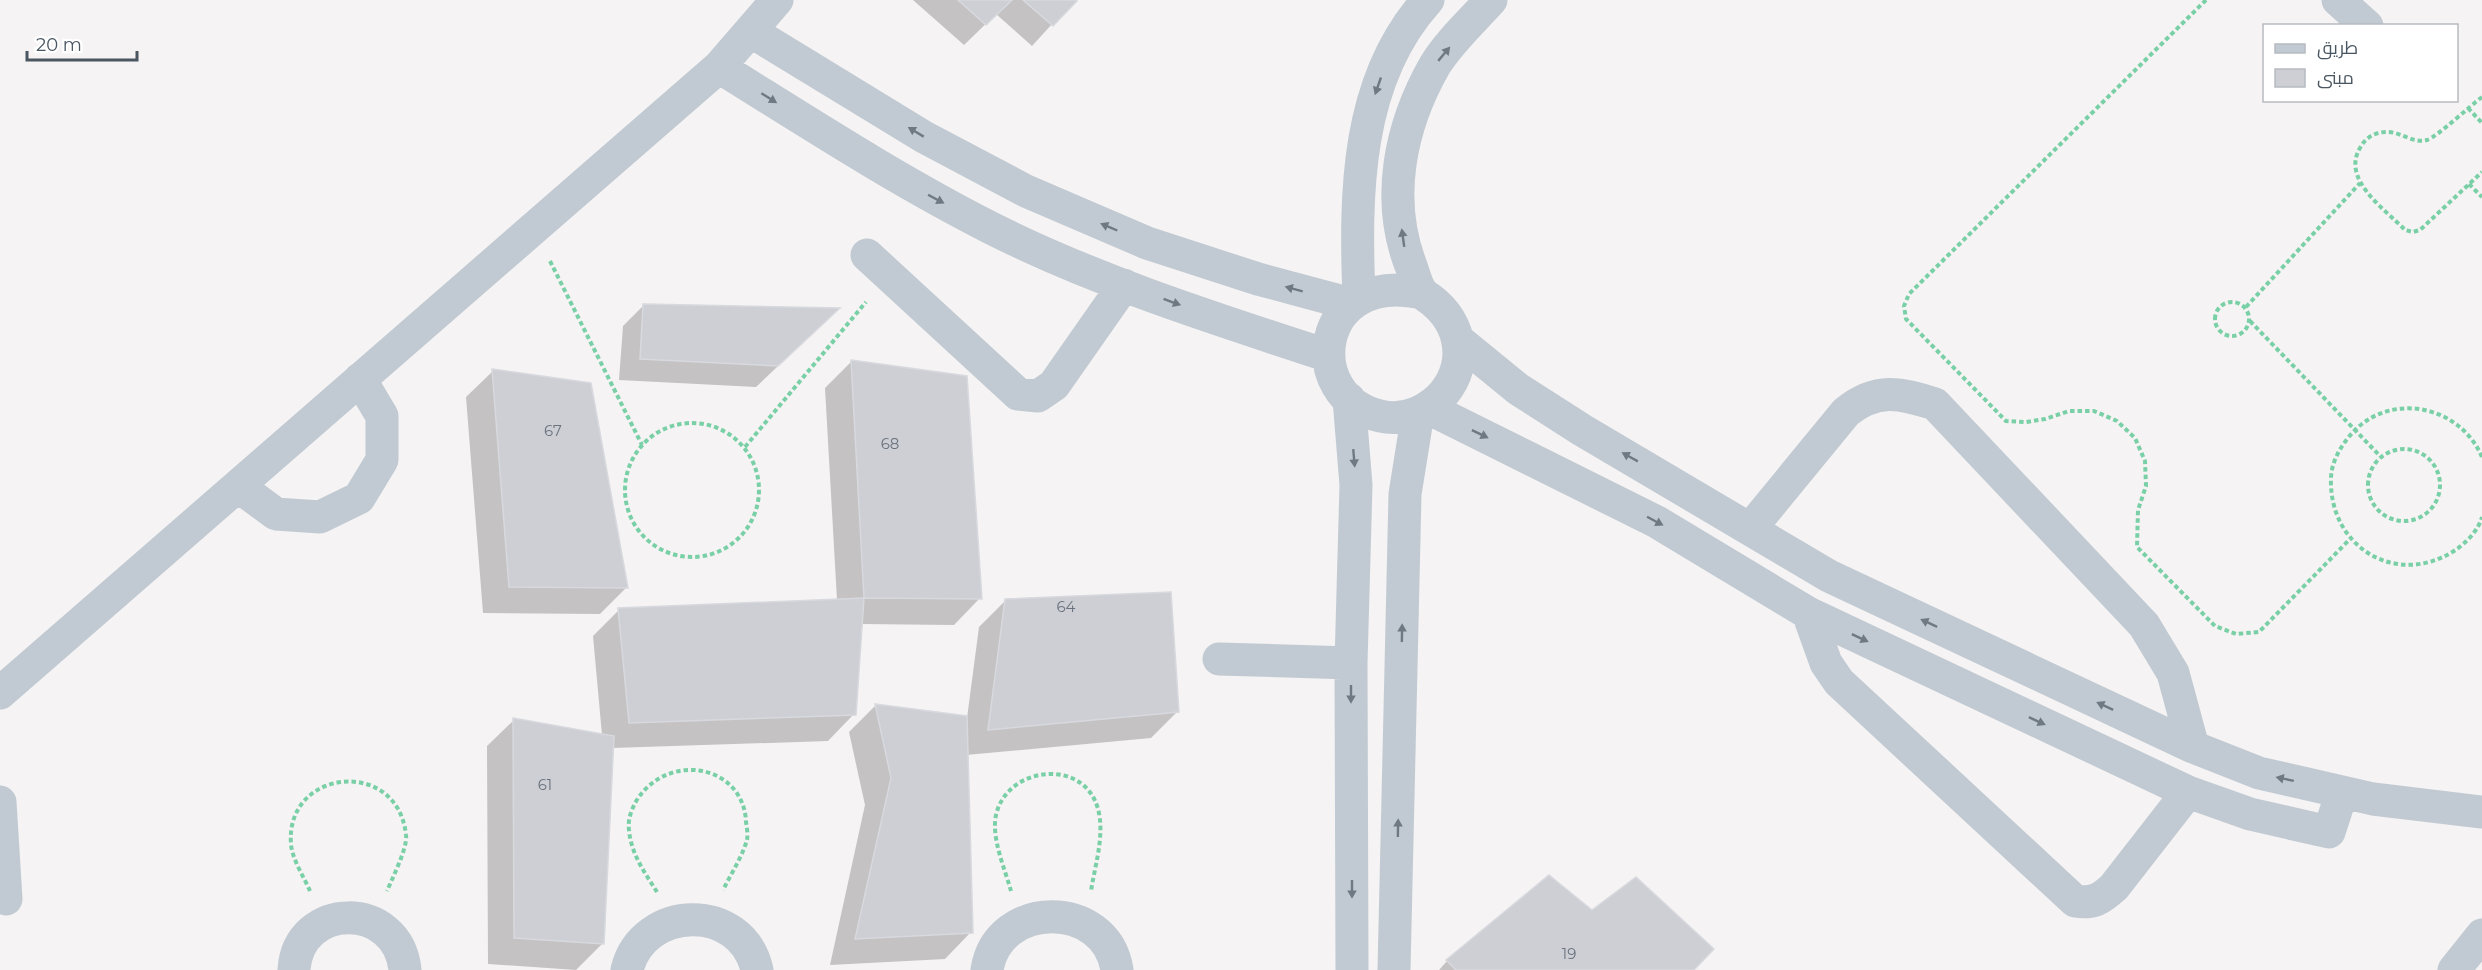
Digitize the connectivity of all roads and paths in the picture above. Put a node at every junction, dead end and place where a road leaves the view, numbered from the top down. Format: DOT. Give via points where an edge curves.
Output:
graph roads {
  1 [pos="777,0"];
  2 [pos="1428,0"];
  3 [pos="1491,0"];
  4 [pos="2205,0"];
  5 [pos="2338,0"];
  6 [pos="2365,24"];
  7 [pos="752,32"];
  8 [pos="719,67"];
  9 [pos="2482,97"];
  10 [pos="2468,108"];
  11 [pos="2482,123"];
  12 [pos="2482,172"];
  13 [pos="2360,183"];
  14 [pos="2469,184"];
  15 [pos="2482,197"];
  16 [pos="534,228"];
  17 [pos="878,264"];
  18 [pos="1124,285"];
  19 [pos="1422,293"];
  20 [pos="1355,301"];
  21 [pos="2246,307"];
  22 [pos="2250,321"];
  23 [pos="1458,340"];
  24 [pos="1329,356"];
  25 [pos="360,379"];
  26 [pos="1349,399"];
  27 [pos="1423,411"];
  28 [pos="2356,428"];
  29 [pos="642,445"];
  30 [pos="745,447"];
  31 [pos="2380,456"];
  32 [pos="2482,457"];
  33 [pos="238,486"];
  34 [pos="2482,517"];
  35 [pos="1750,529"];
  36 [pos="2351,538"];
  37 [pos="1808,613"];
  38 [pos="1219,659"];
  39 [pos="1351,663"];
  40 [pos="0,693"];
  41 [pos="2193,747"];
  42 [pos="2188,792"];
  43 [pos="2343,792"];
  44 [pos="0,802"];
  45 [pos="2482,812"];
  46 [pos="6,899"];
  47 [pos="675,920"];
  48 [pos="709,920"];
  49 [pos="324,923"];
  50 [pos="375,923"];
  51 [pos="1085,923"];
  52 [pos="1020,924"];
  53 [pos="2482,935"];
  54 [pos="294,970"];
  55 [pos="405,970"];
  56 [pos="627,970"];
  57 [pos="757,970"];
  58 [pos="987,970"];
  59 [pos="1117,970"];
  60 [pos="1352,970"];
  61 [pos="1394,970"];
  62 [pos="2454,970"];
  1 -- 7 [label="street"];
  2 -- 20 [label="street, one-way" via="1412,18 1385,65 1368,115"];
  19 -- 3 [label="street, one-way" via="1403,239 1397,200 1400,152 1414,106 1436,63"];
  4 -- 36 [label="path" via="1909,294 1904,313 2006,421 2026,422 2069,411 2094,411 2117,421 2135,438 2145,461 2146,478 2136,528 2137,547 2215,626 2236,633 2259,632"];
  5 -- 6 [label="street"];
  7 -- 8 [label="street"];
  20 -- 7 [label="street, one-way" via="1258,279 1147,243 1026,191 924,137"];
  8 -- 16 [label="street"];
  8 -- 18 [label="street, one-way" via="904,183 995,230"];
  9 -- 10 [label="path"];
  10 -- 11 [label="path"];
  10 -- 13 [label="path" via="2427,140 2388,131 2373,134 2355,158"];
  12 -- 14 [label="path"];
  13 -- 14 [label="path" via="2405,230 2413,232 2420,230"];
  13 -- 21 [label="path"];
  14 -- 15 [label="path"];
  16 -- 25 [label="street"];
  16 -- 29 [label="path"];
  17 -- 18 [label="street" via="1018,394 1038,396 1054,385"];
  17 -- 30 [label="path"];
  18 -- 24 [label="street, one-way"];
  19 -- 20 [label="street" via="1400,288 1379,290"];
  19 -- 23 [label="street" via="1445,312"];
  20 -- 24 [label="street" via="1338,319 1330,337"];
  21 -- 22 [label="path"];
  21 -- 22 [label="path" via="2234,300 2220,305 2214,317 2218,330 2230,337 2244,333"];
  22 -- 28 [label="path"];
  23 -- 27 [label="street" via="1455,377 1444,395"];
  35 -- 23 [label="street, one-way" via="1518,389"];
  24 -- 26 [label="street" via="1335,380"];
  25 -- 33 [label="street"];
  25 -- 33 [label="street" via="382,416 382,460 359,498 320,517 276,514"];
  26 -- 27 [label="street" via="1382,416 1400,418"];
  26 -- 39 [label="street, one-way" via="1356,485"];
  27 -- 37 [label="street, one-way" via="1657,522"];
  61 -- 27 [label="street, one-way" via="1405,494"];
  28 -- 31 [label="path"];
  28 -- 32 [label="path" via="2379,413 2406,407 2433,411 2457,424 2476,444"];
  28 -- 36 [label="path" via="2338,450 2330,476 2331,503 2342,529"];
  29 -- 30 [label="path" via="665,428 694,422 722,429"];
  29 -- 30 [label="path" via="628,469 624,497 633,524 651,545 677,557 705,557 731,546 751,526 760,500 758,472"];
  31 -- 31 [label="path" via="2367,478 2371,503 2390,520 2415,520 2436,504 2440,480 2428,457 2404,448"];
  33 -- 40 [label="street"];
  34 -- 36 [label="path" via="2463,545 2440,560 2413,566 2385,562 2361,550"];
  41 -- 35 [label="street, one-way" via="1829,576"];
  35 -- 41 [label="street" via="1846,412 1862,399 1887,393 1935,404 2144,625 2173,673"];
  37 -- 42 [label="street, one-way"];
  37 -- 42 [label="street" via="1827,663 1839,682 2075,901 2089,903 2103,897"];
  38 -- 39 [label="street"];
  39 -- 60 [label="street, one-way"];
  43 -- 41 [label="street, one-way" via="2259,774"];
  42 -- 43 [label="street" via="2250,814 2329,832"];
  43 -- 45 [label="street"];
  44 -- 46 [label="street"];
  47 -- 48 [label="street"];
  47 -- 48 [label="path" via="635,856 628,829 634,801 653,779 679,769 707,771 731,786 746,811 747,839"];
  47 -- 56 [label="street" via="646,937 635,950"];
  48 -- 57 [label="street" via="739,937"];
  49 -- 50 [label="street" via="358,918"];
  49 -- 50 [label="path" via="291,845 294,818 308,796 332,782 358,780 384,791 401,812 407,838"];
  49 -- 54 [label="street" via="309,933 299,948"];
  50 -- 55 [label="street" via="389,933 399,948"];
  51 -- 52 [label="street" via="1052,915"];
  51 -- 52 [label="path" via="1101,830 1098,807 1085,788 1066,776 1043,773 1022,780 1005,795 996,816 997,839"];
  51 -- 59 [label="street" via="1109,947"];
  52 -- 58 [label="street" via="995,947"];
  53 -- 62 [label="street"];
}
